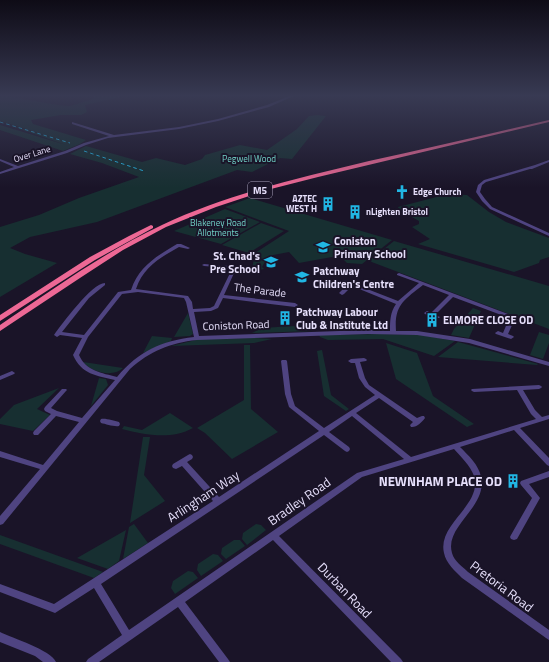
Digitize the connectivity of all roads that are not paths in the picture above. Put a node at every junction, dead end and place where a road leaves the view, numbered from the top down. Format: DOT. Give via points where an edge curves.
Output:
graph roads {
  1 [pos="82,126"];
  2 [pos="189,126"];
  3 [pos="510,126"];
  4 [pos="524,126"];
  5 [pos="113,136"];
  6 [pos="0,160"];
  7 [pos="549,161"];
  8 [pos="17,167"];
  9 [pos="0,172"];
  10 [pos="549,235"];
  11 [pos="188,248"];
  12 [pos="204,265"];
  13 [pos="399,274"];
  14 [pos="344,281"];
  15 [pos="422,283"];
  16 [pos="351,284"];
  17 [pos="100,285"];
  18 [pos="133,290"];
  19 [pos="342,293"];
  20 [pos="452,294"];
  21 [pos="222,296"];
  22 [pos="398,303"];
  23 [pos="295,305"];
  24 [pos="192,311"];
  25 [pos="432,315"];
  26 [pos="0,319"];
  27 [pos="0,328"];
  28 [pos="393,332"];
  29 [pos="498,333"];
  30 [pos="86,337"];
  31 [pos="196,338"];
  32 [pos="284,361"];
  33 [pos="357,361"];
  34 [pos="549,364"];
  35 [pos="12,373"];
  36 [pos="2,375"];
  37 [pos="119,379"];
  38 [pos="539,387"];
  39 [pos="519,388"];
  40 [pos="64,390"];
  41 [pos="474,390"];
  42 [pos="379,396"];
  43 [pos="55,413"];
  44 [pos="353,414"];
  45 [pos="549,417"];
  46 [pos="541,420"];
  47 [pos="83,421"];
  48 [pos="103,421"];
  49 [pos="418,422"];
  50 [pos="117,424"];
  51 [pos="516,428"];
  52 [pos="324,432"];
  53 [pos="36,433"];
  54 [pos="455,446"];
  55 [pos="347,449"];
  56 [pos="0,455"];
  57 [pos="190,457"];
  58 [pos="409,459"];
  59 [pos="183,462"];
  60 [pos="549,463"];
  61 [pos="176,466"];
  62 [pos="45,468"];
  63 [pos="549,474"];
  64 [pos="218,501"];
  65 [pos="0,522"];
  66 [pos="273,535"];
  67 [pos="514,537"];
  68 [pos="95,582"];
  69 [pos="0,588"];
  70 [pos="179,601"];
  71 [pos="549,635"];
  72 [pos="0,637"];
  73 [pos="128,637"];
  74 [pos="52,662"];
  75 [pos="92,662"];
  76 [pos="226,662"];
  77 [pos="398,662"];
  1 -- 5 [label="street, Over Lane"];
  2 -- 5 [label="street, Over Lane"];
  3 -- 26 [label="highway, M5" via="302,174 201,205 160,222 102,252"];
  4 -- 27 [label="highway, M5" via="306,178 243,195 207,208 165,226 110,255"];
  5 -- 8 [label="street, Over Lane"];
  6 -- 8 [label="street"];
  7 -- 10 [label="street" via="491,178 480,186 478,192 483,200 499,211"];
  8 -- 9 [label="street, Over Lane"];
  11 -- 18 [label="street" via="179,245 150,262"];
  12 -- 21 [label="street" via="233,269"];
  13 -- 15 [label="street"];
  14 -- 16 [label="street"];
  15 -- 20 [label="street"];
  15 -- 22 [label="street"];
  16 -- 19 [label="street"];
  16 -- 22 [label="street"];
  17 -- 30 [label="street" via="58,334"];
  18 -- 24 [label="street" via="183,296 188,299"];
  18 -- 30 [label="street" via="117,295"];
  20 -- 25 [label="street"];
  20 -- 29 [label="street" via="510,317 512,321 508,336"];
  21 -- 23 [label="street, The Parade"];
  21 -- 24 [label="street" via="214,308"];
  22 -- 28 [label="street" via="391,315"];
  24 -- 31 [label="street"];
  28 -- 31 [label="street, Coniston Road"];
  28 -- 34 [label="street, Coniston Road" via="464,340"];
  30 -- 37 [label="street" via="77,352 80,362 91,372"];
  31 -- 37 [label="street, Coniston Road" via="171,342 154,349 134,362"];
  32 -- 52 [label="street" via="292,407"];
  33 -- 42 [label="street" via="367,386"];
  35 -- 36 [label="street"];
  37 -- 47 [label="street, Coniston Road"];
  38 -- 39 [label="street"];
  39 -- 41 [label="street"];
  39 -- 46 [label="street" via="533,412"];
  40 -- 43 [label="street" via="47,409"];
  42 -- 44 [label="street, Arlingham Way"];
  42 -- 49 [label="street"];
  43 -- 47 [label="street"];
  43 -- 53 [label="street"];
  44 -- 52 [label="street, Arlingham Way"];
  44 -- 58 [label="street"];
  45 -- 46 [label="street, Bradley Road"];
  46 -- 51 [label="street, Bradley Road"];
  47 -- 62 [label="street, Coniston Road"];
  48 -- 50 [label="street"];
  51 -- 54 [label="street, Bradley Road"];
  51 -- 60 [label="street"];
  52 -- 55 [label="street"];
  52 -- 64 [label="street, Arlingham Way"];
  54 -- 58 [label="street, Bradley Road"];
  54 -- 71 [label="street, Pretoria Road" via="472,466 479,485 450,535 448,553 465,575"];
  56 -- 62 [label="street"];
  57 -- 59 [label="street"];
  58 -- 66 [label="street, Bradley Road" via="360,475"];
  59 -- 61 [label="street"];
  59 -- 64 [label="street"];
  62 -- 65 [label="street, Coniston Road"];
  63 -- 67 [label="street" via="524,483 536,498"];
  64 -- 68 [label="street, Arlingham Way"];
  66 -- 70 [label="street, Bradley Road"];
  66 -- 77 [label="street, Durban Road"];
  68 -- 69 [label="street, Arlingham Way" via="55,609"];
  68 -- 73 [label="street"];
  70 -- 73 [label="street, Bradley Road"];
  70 -- 76 [label="street"];
  72 -- 74 [label="street" via="38,653"];
  73 -- 75 [label="street, Bradley Road"];
}
